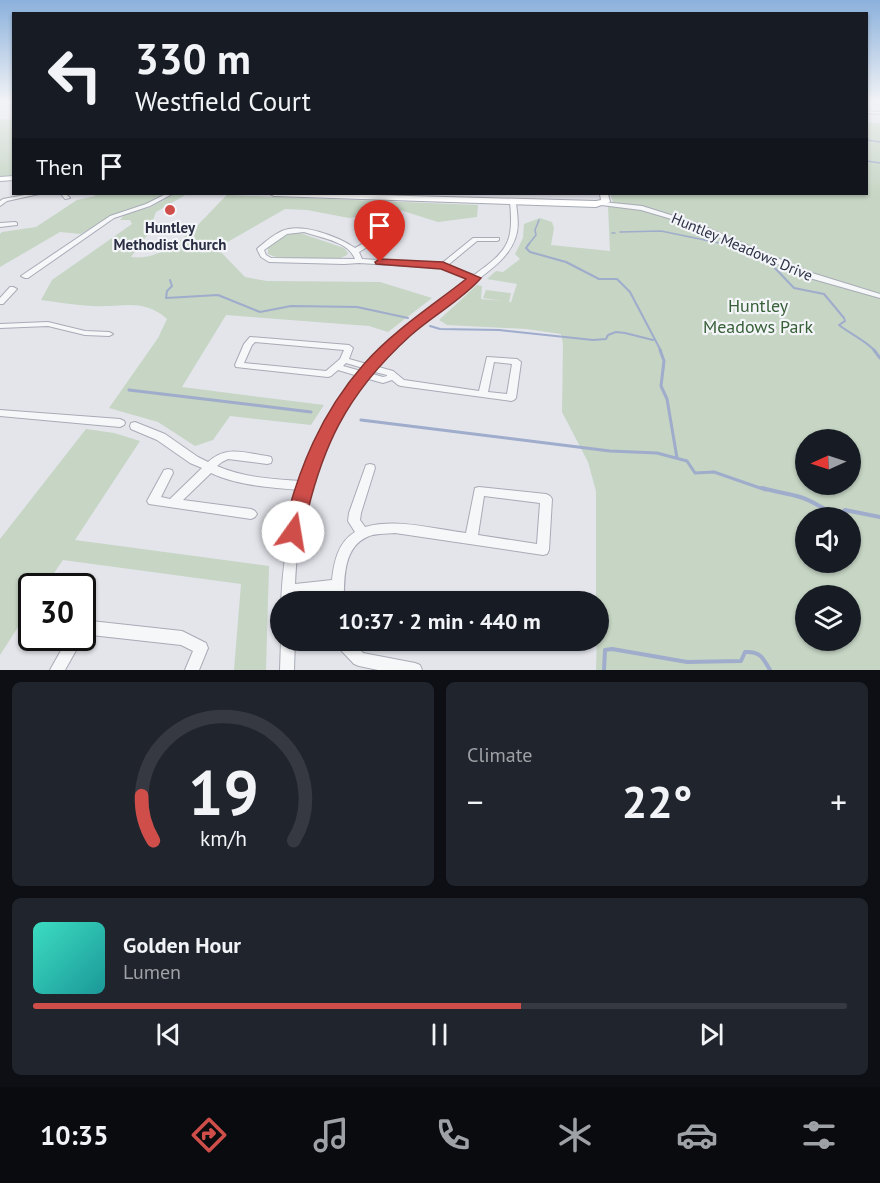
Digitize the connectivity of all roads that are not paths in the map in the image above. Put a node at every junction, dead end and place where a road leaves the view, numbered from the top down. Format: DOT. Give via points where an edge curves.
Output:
graph roads {
  1 [pos="31,195"];
  2 [pos="167,195"];
  3 [pos="345,195"];
  4 [pos="604,195"];
  5 [pos="468,197"];
  6 [pos="513,202"];
  7 [pos="0,204"];
  8 [pos="603,204"];
  9 [pos="15,224"];
  10 [pos="0,225"];
  11 [pos="397,227"];
  12 [pos="497,239"];
  13 [pos="355,251"];
  14 [pos="359,261"];
  15 [pos="443,266"];
  16 [pos="25,276"];
  17 [pos="475,278"];
  18 [pos="13,289"];
  19 [pos="880,296"];
  20 [pos="0,302"];
  21 [pos="0,326"];
  22 [pos="109,334"];
  23 [pos="341,363"];
  24 [pos="370,366"];
  25 [pos="363,374"];
  26 [pos="393,377"];
  27 [pos="483,394"];
  28 [pos="0,413"];
  29 [pos="120,423"];
  30 [pos="135,426"];
  31 [pos="267,460"];
  32 [pos="208,467"];
  33 [pos="370,468"];
  34 [pos="168,473"];
  35 [pos="303,486"];
  36 [pos="173,503"];
  37 [pos="251,514"];
  38 [pos="362,532"];
  39 [pos="471,539"];
  40 [pos="337,586"];
  41 [pos="288,591"];
  42 [pos="312,591"];
  43 [pos="337,591"];
  44 [pos="96,629"];
  45 [pos="68,651"];
  46 [pos="288,651"];
  47 [pos="351,651"];
  48 [pos="384,667"];
  49 [pos="57,670"];
  50 [pos="192,670"];
  51 [pos="287,670"];
  52 [pos="415,670"];
  1 -- 7 [label="street"];
  2 -- 16 [label="street" via="112,217"];
  3 -- 5 [label="street"];
  4 -- 8 [label="street"];
  5 -- 6 [label="street"];
  6 -- 8 [label="street"];
  6 -- 17 [label="street" via="513,239 504,253"];
  8 -- 19 [label="street, Huntley Meadows Drive" via="637,207 685,221 809,275"];
  9 -- 10 [label="street"];
  11 -- 13 [label="street"];
  12 -- 15 [label="street" via="475,239"];
  13 -- 14 [label="street"];
  13 -- 14 [label="street" via="345,243 297,230 285,232 260,249 269,260"];
  14 -- 15 [label="street"];
  15 -- 17 [label="street"];
  17 -- 24 [label="street"];
  18 -- 20 [label="street"];
  21 -- 22 [label="street" via="48,324"];
  23 -- 23 [label="street" via="328,374 239,365 253,339 350,348"];
  23 -- 24 [label="street"];
  23 -- 25 [label="street"];
  24 -- 25 [label="street"];
  24 -- 26 [label="street"];
  25 -- 26 [label="street" via="383,380"];
  25 -- 35 [label="street" via="332,421"];
  26 -- 27 [label="street" via="401,383"];
  27 -- 27 [label="street" via="511,398 517,362 490,359"];
  28 -- 29 [label="street"];
  30 -- 32 [label="street" via="161,437"];
  31 -- 32 [label="street" via="226,455"];
  32 -- 35 [label="street" via="255,482"];
  32 -- 36 [label="street"];
  33 -- 38 [label="street" via="354,521"];
  34 -- 36 [label="street" via="153,501"];
  35 -- 41 [label="street" via="293,532"];
  36 -- 37 [label="street"];
  38 -- 39 [label="street" via="394,528"];
  38 -- 40 [label="street" via="343,550"];
  39 -- 39 [label="street" via="543,550 546,499 479,490"];
  40 -- 42 [label="street"];
  40 -- 43 [label="street"];
  44 -- 50 [label="street" via="182,638 201,648"];
  45 -- 49 [label="street"];
  46 -- 51 [label="street"];
  47 -- 48 [label="street" via="359,659"];
  48 -- 52 [label="street"];
}
